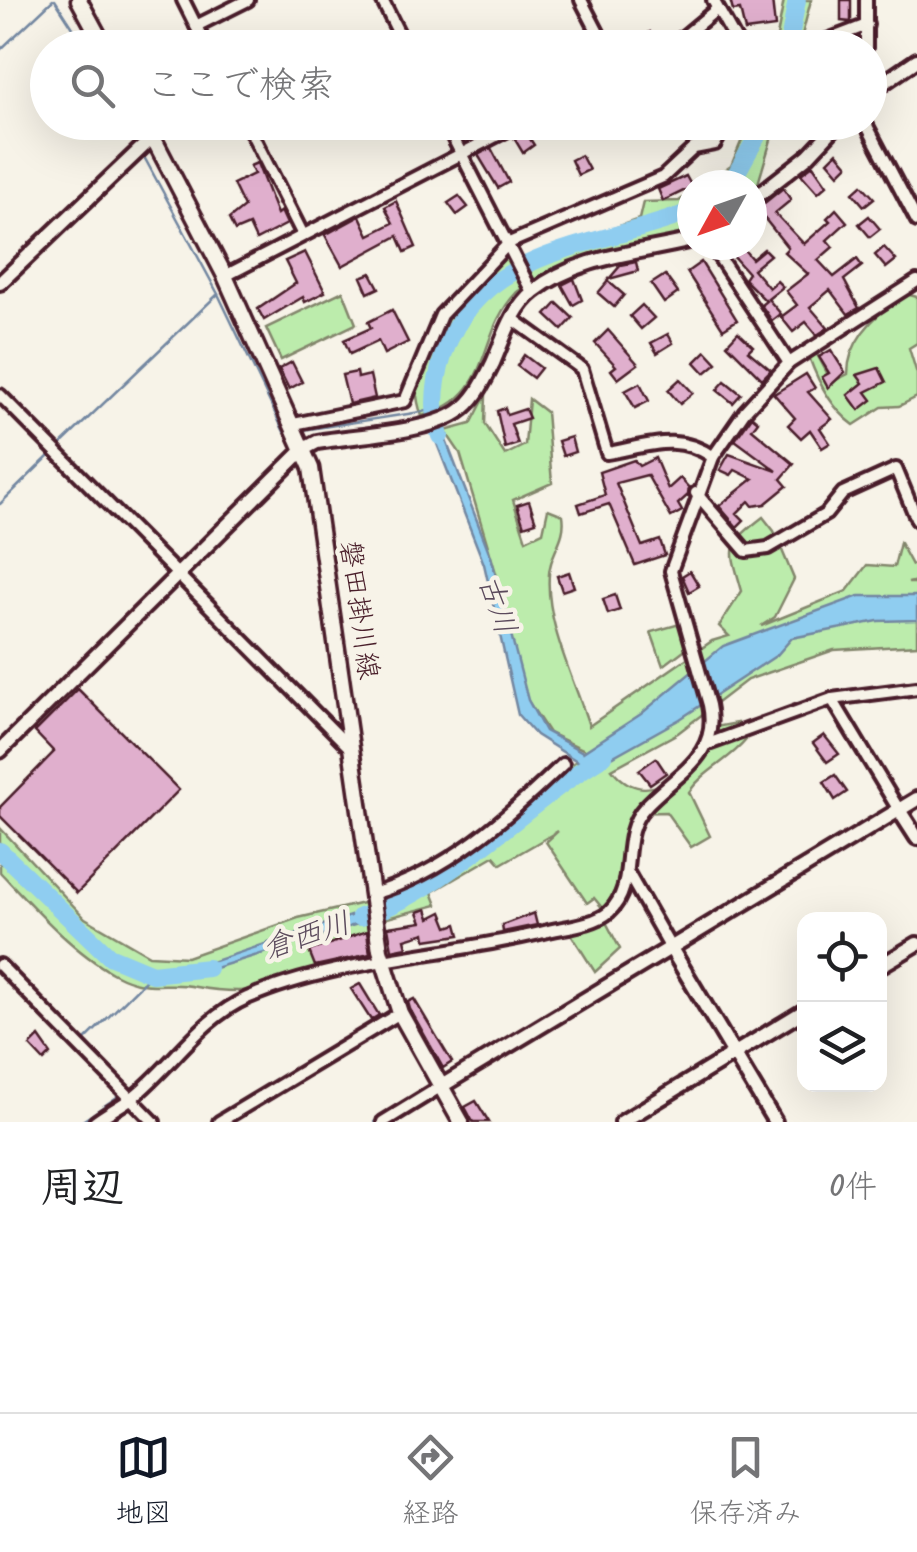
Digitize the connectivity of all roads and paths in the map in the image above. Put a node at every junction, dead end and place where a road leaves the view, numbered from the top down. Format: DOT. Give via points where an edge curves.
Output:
graph roads {
  1 [pos="79,0"];
  2 [pos="183,0"];
  3 [pos="248,0"];
  4 [pos="382,0"];
  5 [pos="582,0"];
  6 [pos="866,0"];
  7 [pos="716,4"];
  8 [pos="867,25"];
  9 [pos="196,26"];
  10 [pos="95,30"];
  11 [pos="198,30"];
  12 [pos="397,30"];
  13 [pos="597,30"];
  14 [pos="689,30"];
  15 [pos="730,30"];
  16 [pos="854,30"];
  17 [pos="867,30"];
  18 [pos="917,60"];
  19 [pos="887,80"];
  20 [pos="150,140"];
  21 [pos="155,140"];
  22 [pos="255,140"];
  23 [pos="454,140"];
  24 [pos="490,140"];
  25 [pos="718,140"];
  26 [pos="823,140"];
  27 [pos="874,140"];
  28 [pos="462,155"];
  29 [pos="767,188"];
  30 [pos="917,221"];
  31 [pos="303,235"];
  32 [pos="509,242"];
  33 [pos="677,243"];
  34 [pos="721,260"];
  35 [pos="225,276"];
  36 [pos="917,281"];
  37 [pos="0,283"];
  38 [pos="530,290"];
  39 [pos="513,319"];
  40 [pos="789,363"];
  41 [pos="0,395"];
  42 [pos="294,424"];
  43 [pos="304,449"];
  44 [pos="713,457"];
  45 [pos="696,494"];
  46 [pos="917,520"];
  47 [pos="178,575"];
  48 [pos="917,688"];
  49 [pos="832,699"];
  50 [pos="708,744"];
  51 [pos="0,751"];
  52 [pos="353,751"];
  53 [pos="564,764"];
  54 [pos="917,799"];
  55 [pos="900,810"];
  56 [pos="917,838"];
  57 [pos="628,873"];
  58 [pos="372,894"];
  59 [pos="917,944"];
  60 [pos="669,945"];
  61 [pos="383,962"];
  62 [pos="887,962"];
  63 [pos="0,966"];
  64 [pos="400,1013"];
  65 [pos="797,1015"];
  66 [pos="733,1053"];
  67 [pos="440,1087"];
  68 [pos="131,1098"];
  69 [pos="94,1122"];
  70 [pos="154,1122"];
  71 [pos="219,1122"];
  72 [pos="383,1122"];
  73 [pos="460,1122"];
  74 [pos="622,1122"];
  75 [pos="775,1122"];
  1 -- 10 [label="main road"];
  2 -- 9 [label="street"];
  3 -- 9 [label="street"];
  4 -- 12 [label="street"];
  5 -- 13 [label="street"];
  6 -- 8 [label="street"];
  7 -- 14 [label="street"];
  7 -- 15 [label="street"];
  8 -- 16 [label="street"];
  8 -- 17 [label="street"];
  9 -- 11 [label="street"];
  18 -- 19 [label="street"];
  20 -- 37 [label="street"];
  21 -- 35 [label="main road, 磐田掛川線"];
  22 -- 31 [label="street"];
  23 -- 28 [label="street"];
  24 -- 28 [label="street"];
  25 -- 32 [label="street" via="694,148 663,177"];
  26 -- 29 [label="street"];
  27 -- 30 [label="street"];
  28 -- 31 [label="street"];
  28 -- 32 [label="street"];
  31 -- 35 [label="street"];
  32 -- 38 [label="street"];
  32 -- 42 [label="street" via="441,316 404,402"];
  33 -- 38 [label="street" via="602,260"];
  34 -- 40 [label="street"];
  35 -- 42 [label="main road, 磐田掛川線"];
  36 -- 40 [label="street"];
  38 -- 39 [label="street"];
  39 -- 43 [label="street" via="483,384 459,411"];
  39 -- 44 [label="street" via="582,369 607,453 675,441"];
  40 -- 44 [label="street"];
  41 -- 47 [label="street"];
  42 -- 43 [label="main road, 磐田掛川線"];
  43 -- 47 [label="street"];
  43 -- 52 [label="main road, 磐田掛川線"];
  44 -- 45 [label="street"];
  45 -- 46 [label="street" via="746,550 768,548 826,514 843,493 896,469"];
  45 -- 50 [label="street" via="671,570 710,705"];
  47 -- 51 [label="street"];
  47 -- 52 [label="street"];
  48 -- 49 [label="street"];
  49 -- 50 [label="street"];
  49 -- 55 [label="street"];
  50 -- 57 [label="street" via="642,809 630,830"];
  52 -- 58 [label="main road, 磐田掛川線"];
  53 -- 58 [label="street" via="478,838 409,883"];
  54 -- 55 [label="street"];
  55 -- 56 [label="street"];
  55 -- 60 [label="street"];
  57 -- 60 [label="street"];
  57 -- 61 [label="street" via="604,916 504,942"];
  58 -- 61 [label="main road, 磐田掛川線"];
  59 -- 62 [label="street"];
  60 -- 66 [label="street"];
  60 -- 67 [label="street"];
  61 -- 64 [label="main road, 磐田掛川線"];
  61 -- 68 [label="street" via="230,1006"];
  63 -- 68 [label="street"];
  64 -- 67 [label="main road, 磐田掛川線"];
  64 -- 71 [label="street"];
  65 -- 66 [label="street"];
  66 -- 74 [label="street"];
  66 -- 75 [label="street"];
  67 -- 72 [label="street"];
  67 -- 73 [label="main road, 磐田掛川線"];
  68 -- 69 [label="street"];
  68 -- 70 [label="street"];
}
